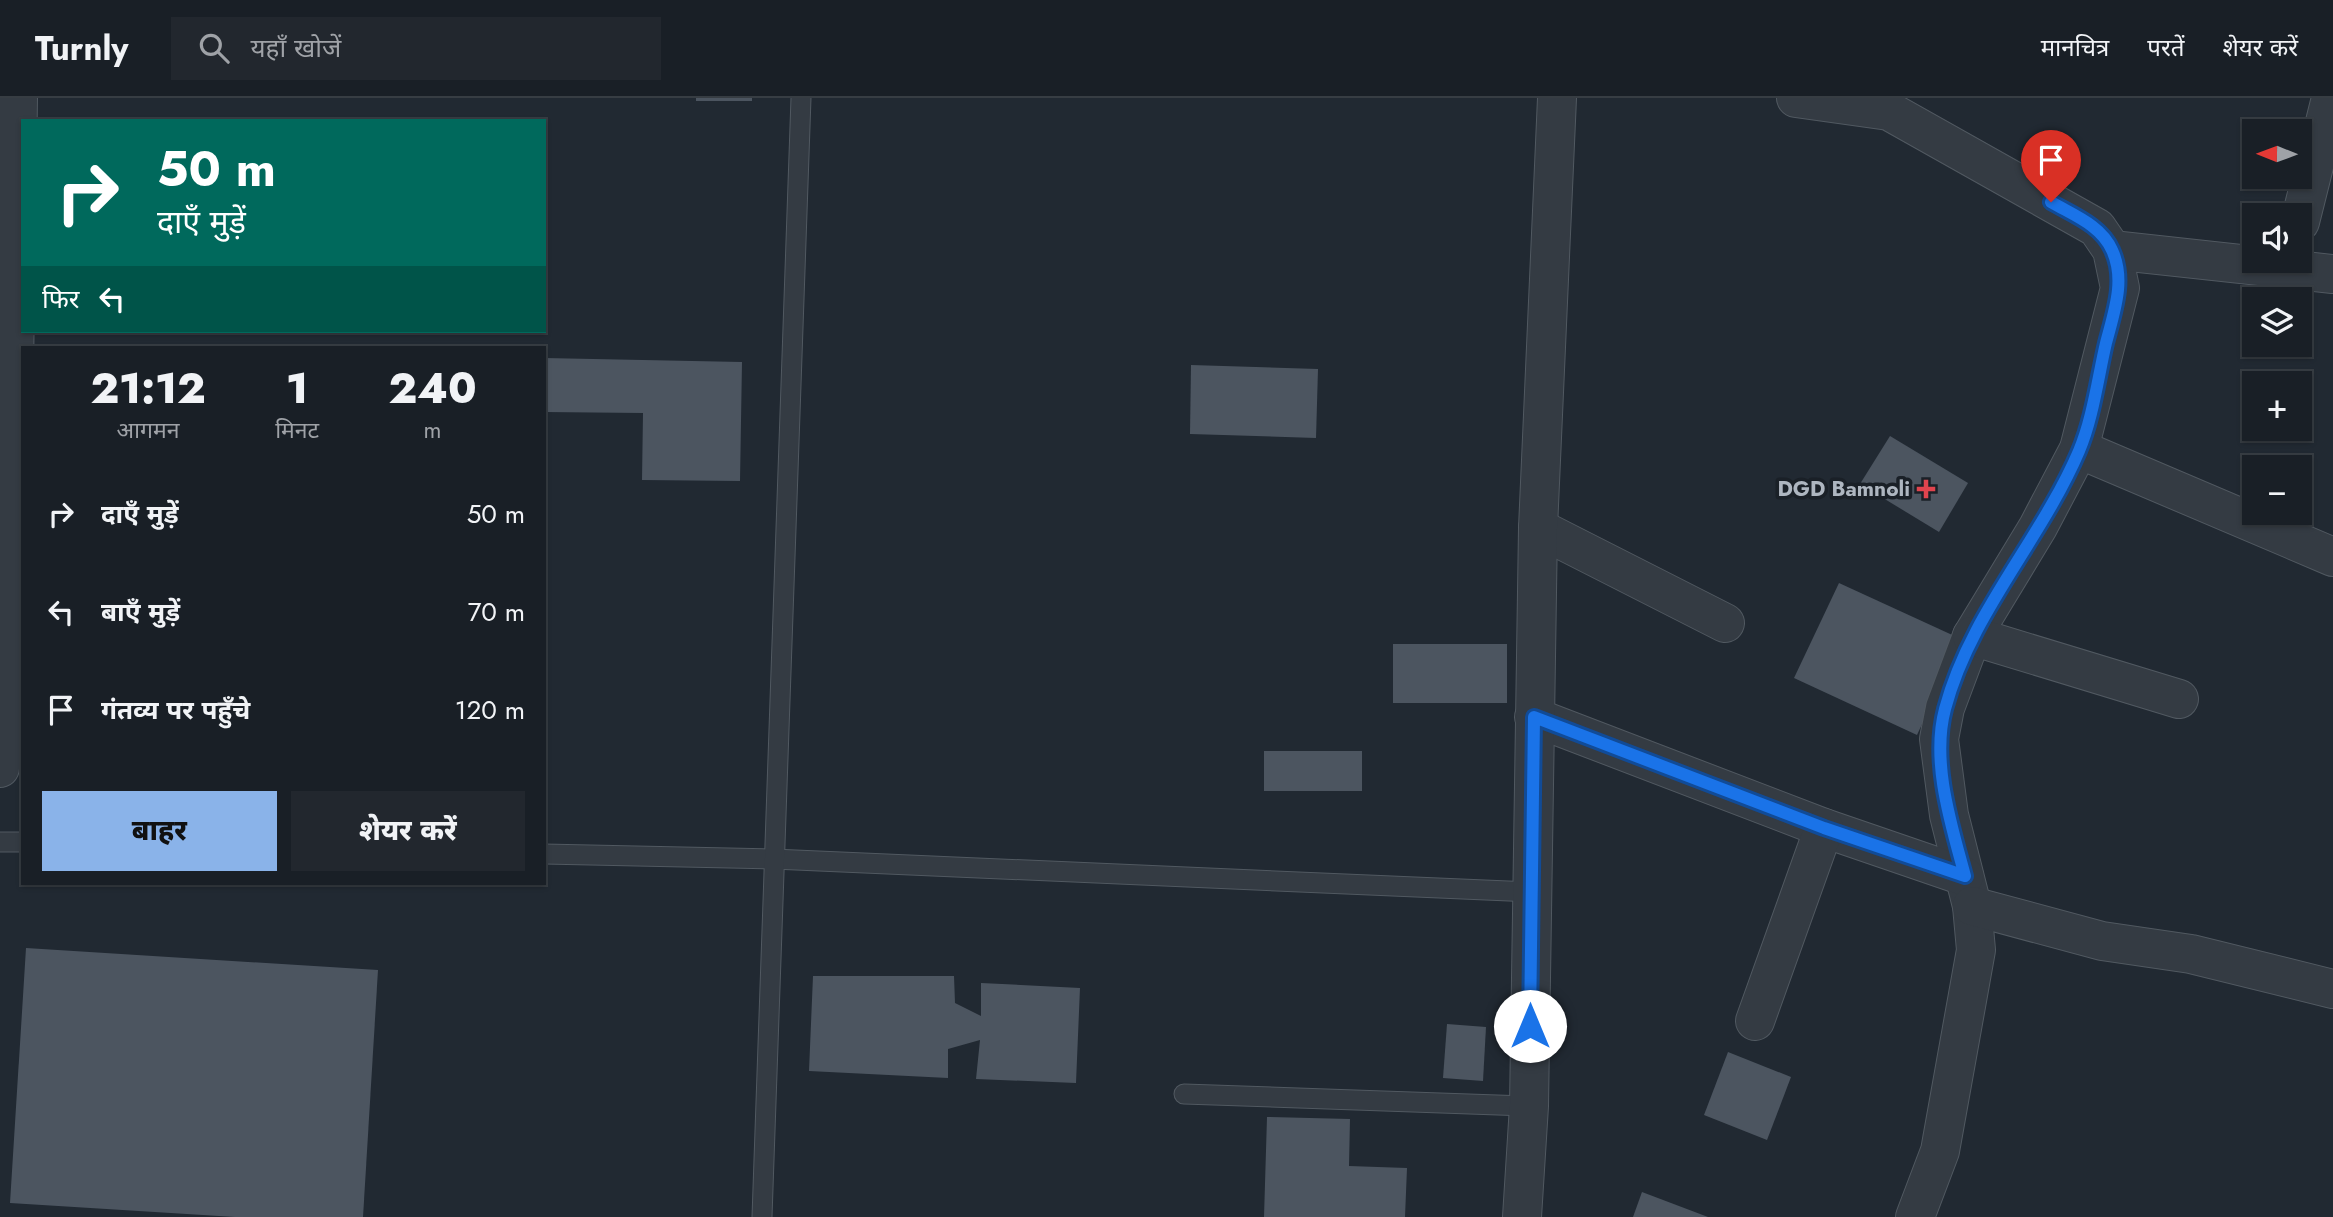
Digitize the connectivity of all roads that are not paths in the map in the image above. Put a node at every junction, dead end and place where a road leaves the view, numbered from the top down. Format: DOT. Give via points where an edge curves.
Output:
graph roads {
  1 [pos="18,98"];
  2 [pos="801,98"];
  3 [pos="1557,98"];
  4 [pos="1796,98"];
  5 [pos="2332,98"];
  6 [pos="1889,104"];
  7 [pos="2305,203"];
  8 [pos="2112,250"];
  9 [pos="2242,262"];
  10 [pos="2312,270"];
  11 [pos="2333,274"];
  12 [pos="2079,449"];
  13 [pos="1538,528"];
  14 [pos="2333,557"];
  15 [pos="1725,622"];
  16 [pos="1972,636"];
  17 [pos="2179,698"];
  18 [pos="1534,717"];
  19 [pos="0,768"];
  20 [pos="1824,828"];
  21 [pos="0,842"];
  22 [pos="21,842"];
  23 [pos="546,854"];
  24 [pos="773,859"];
  25 [pos="1968,891"];
  26 [pos="1531,892"];
  27 [pos="2333,989"];
  28 [pos="1755,1021"];
  29 [pos="1184,1094"];
  30 [pos="1529,1106"];
  31 [pos="762,1217"];
  32 [pos="1522,1217"];
  33 [pos="1916,1217"];
  1 -- 19 [label="street" via="13,437"];
  2 -- 24 [label="lane"];
  3 -- 13 [label="street"];
  4 -- 6 [label="street"];
  5 -- 7 [label="street"];
  6 -- 8 [label="street" via="2097,228"];
  8 -- 9 [label="street"];
  8 -- 12 [label="street" via="2120,288"];
  10 -- 11 [label="street"];
  12 -- 14 [label="street"];
  12 -- 16 [label="street"];
  13 -- 15 [label="street"];
  13 -- 18 [label="street"];
  16 -- 17 [label="street"];
  16 -- 25 [label="street" via="1945,708 1939,739 1949,815"];
  18 -- 20 [label="street"];
  18 -- 26 [label="street"];
  20 -- 25 [label="street"];
  20 -- 28 [label="street"];
  21 -- 22 [label="lane"];
  23 -- 24 [label="lane"];
  24 -- 26 [label="lane"];
  24 -- 31 [label="lane"];
  25 -- 27 [label="street" via="2102,942 2191,954"];
  25 -- 33 [label="street" via="1976,950 1940,1151"];
  26 -- 30 [label="street"];
  29 -- 30 [label="lane"];
  30 -- 32 [label="street"];
}
